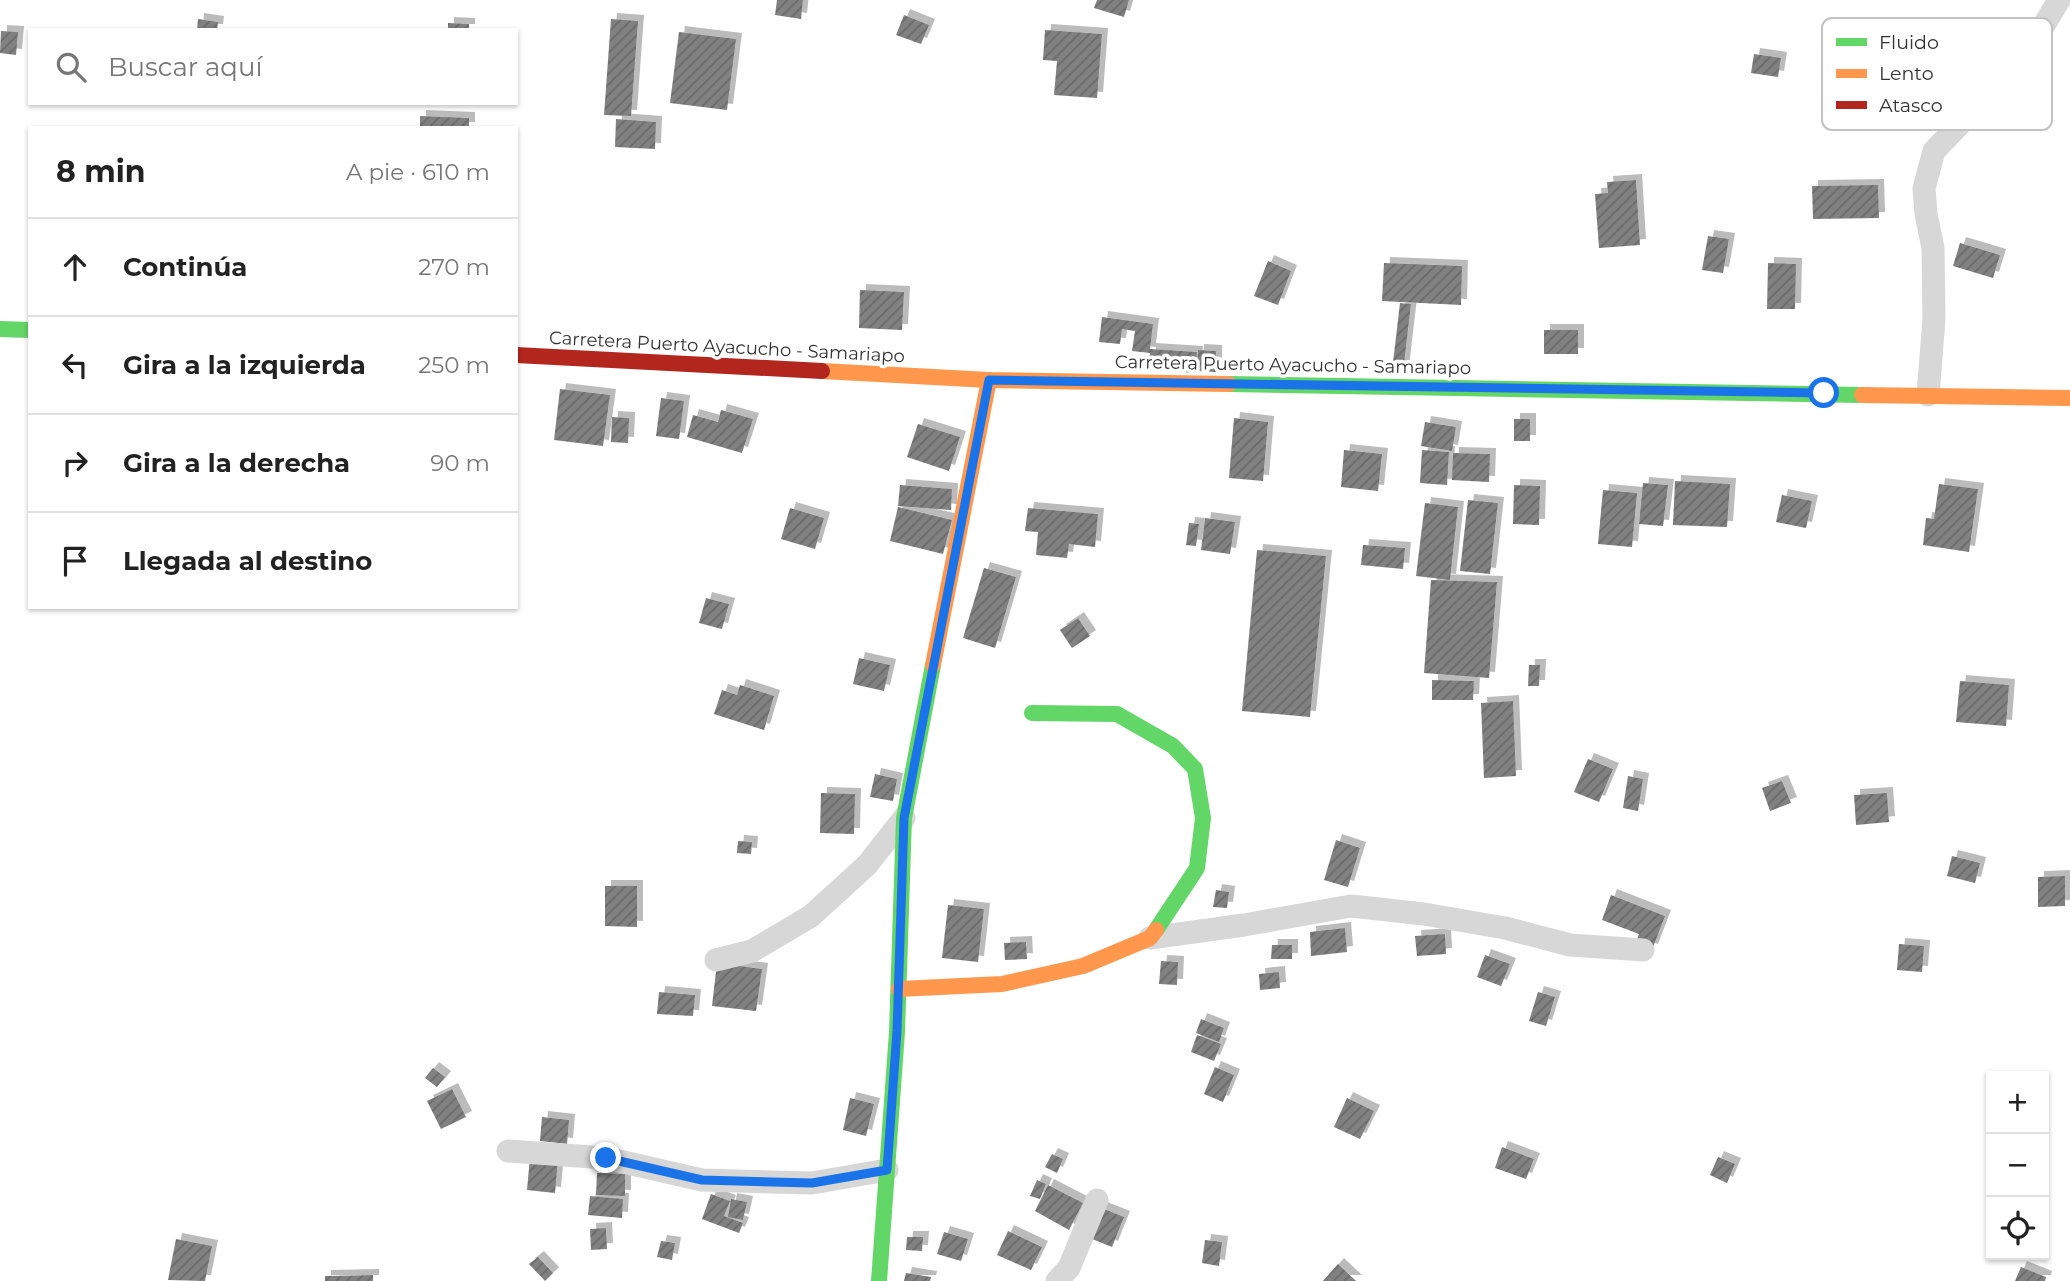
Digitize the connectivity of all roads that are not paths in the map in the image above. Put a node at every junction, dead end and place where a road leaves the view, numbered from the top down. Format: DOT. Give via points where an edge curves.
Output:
graph roads {
  1 [pos="2059,0"];
  2 [pos="2048,18"];
  3 [pos="1954,130"];
  4 [pos="0,329"];
  5 [pos="28,330"];
  6 [pos="518,355"];
  7 [pos="989,380"];
  8 [pos="1928,395"];
  9 [pos="2070,398"];
  10 [pos="1032,713"];
  11 [pos="904,818"];
  12 [pos="1150,938"];
  13 [pos="1643,950"];
  14 [pos="716,960"];
  15 [pos="899,989"];
  16 [pos="508,1151"];
  17 [pos="887,1170"];
  18 [pos="1097,1200"];
  19 [pos="879,1281"];
  20 [pos="1057,1281"];
  1 -- 2 [label="street"];
  3 -- 8 [label="street" via="1934,151 1924,188 1933,248"];
  4 -- 5 [label="street"];
  6 -- 7 [label="street, Carretera Puerto Ayacucho - Samariapo"];
  7 -- 8 [label="street, Carretera Puerto Ayacucho - Samariapo"];
  7 -- 11 [label="street"];
  8 -- 9 [label="street, Carretera Puerto Ayacucho - Samariapo"];
  10 -- 12 [label="street" via="1117,713 1173,746 1195,769 1203,818 1197,868"];
  11 -- 14 [label="street" via="867,865 811,916 752,951"];
  11 -- 15 [label="street"];
  12 -- 13 [label="street" via="1351,906 1506,928 1570,945"];
  12 -- 15 [label="street" via="1083,966 1002,984"];
  15 -- 17 [label="street"];
  16 -- 17 [label="street" via="606,1158 702,1180 812,1183"];
  17 -- 19 [label="street"];
  18 -- 20 [label="street" via="1069,1268"];
}
